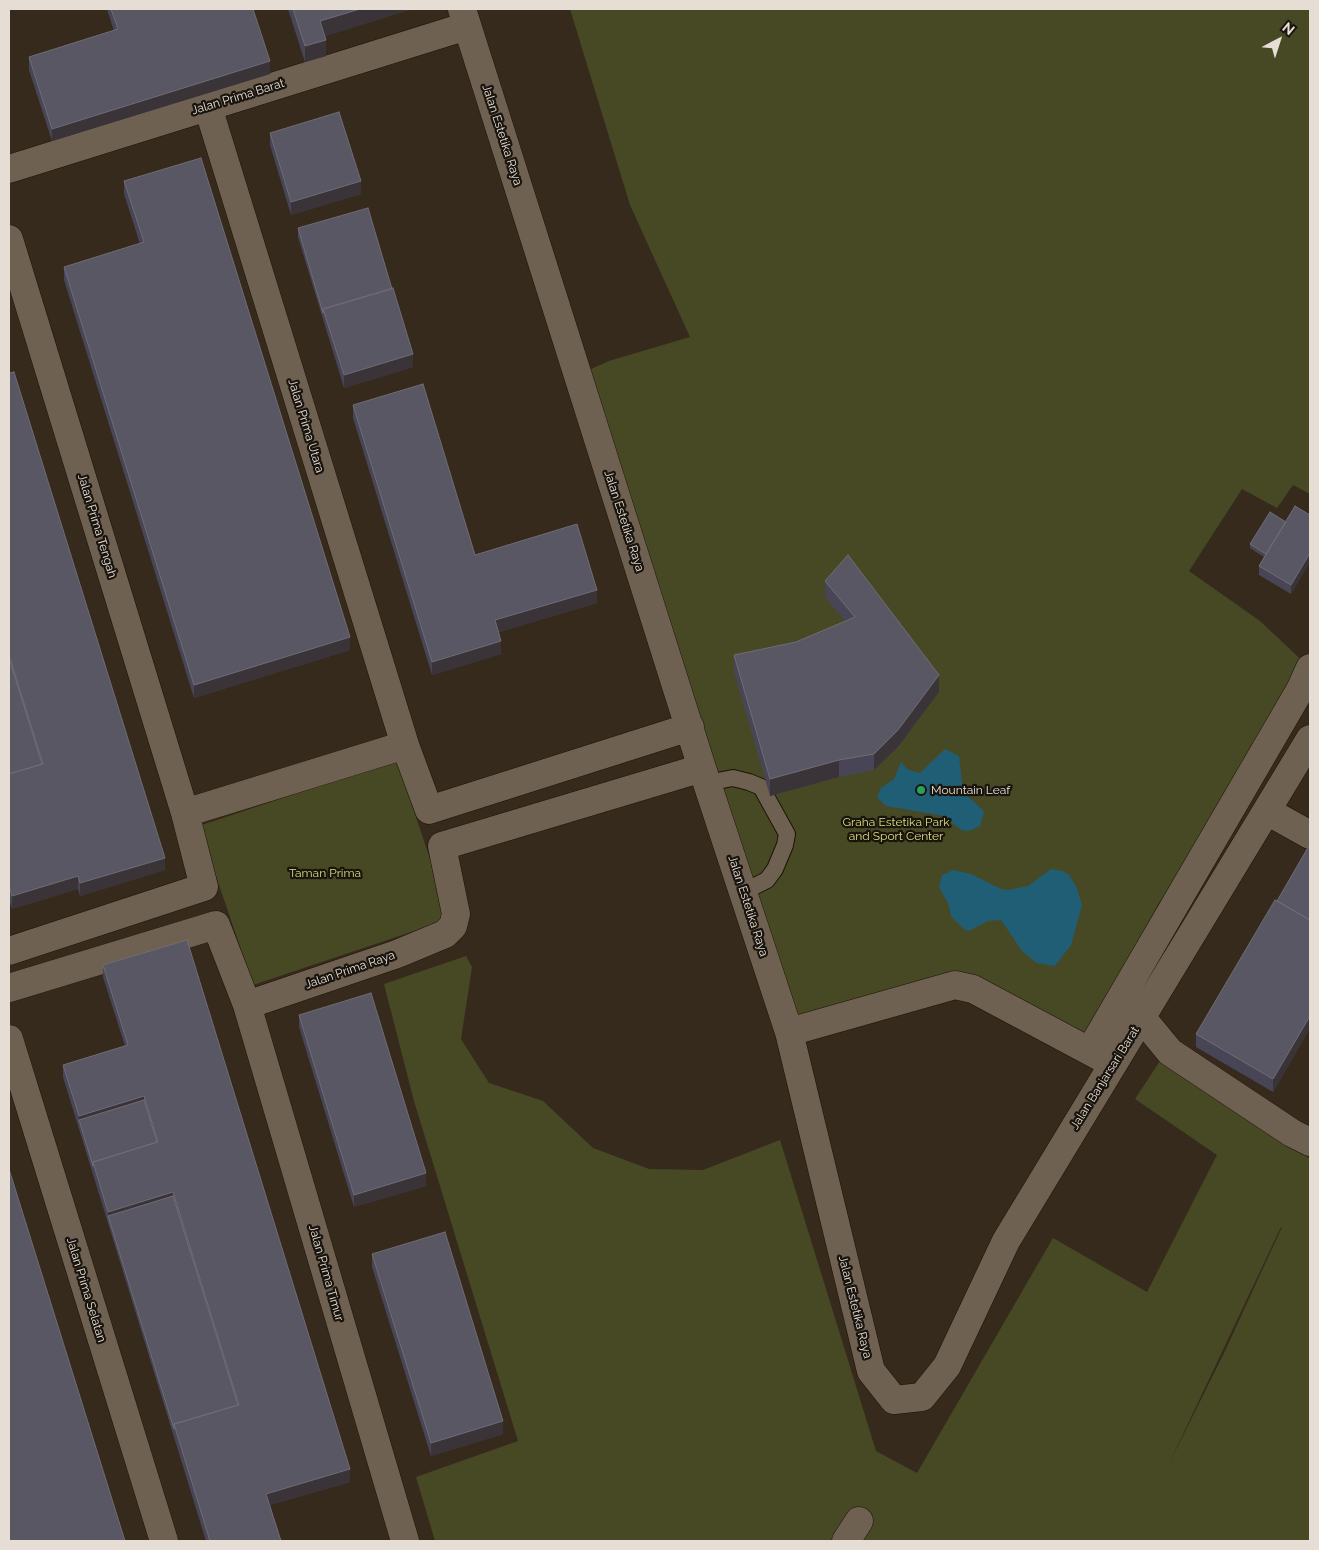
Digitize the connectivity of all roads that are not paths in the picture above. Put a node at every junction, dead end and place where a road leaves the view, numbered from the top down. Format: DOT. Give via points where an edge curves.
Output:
graph roads {
  1 [pos="465,18"];
  2 [pos="208,107"];
  3 [pos="9,169"];
  4 [pos="9,239"];
  5 [pos="1310,668"];
  6 [pos="690,728"];
  7 [pos="1310,739"];
  8 [pos="405,745"];
  9 [pos="705,775"];
  10 [pos="429,810"];
  11 [pos="1267,811"];
  12 [pos="185,813"];
  13 [pos="1310,835"];
  14 [pos="442,846"];
  15 [pos="204,886"];
  16 [pos="743,892"];
  17 [pos="216,925"];
  18 [pos="9,951"];
  19 [pos="9,988"];
  20 [pos="248,1005"];
  21 [pos="1142,1018"];
  22 [pos="789,1032"];
  23 [pos="9,1039"];
  24 [pos="1090,1051"];
  25 [pos="1114,1064"];
  26 [pos="1310,1142"];
  27 [pos="894,1400"];
  28 [pos="164,1541"];
  29 [pos="405,1541"];
  1 -- 2 [label="street, Jalan Prima Barat"];
  1 -- 6 [label="street, Jalan Estetika Raya"];
  2 -- 3 [label="street, Jalan Prima Barat"];
  2 -- 8 [label="street, Jalan Prima Utara"];
  4 -- 12 [label="street, Jalan Prima Tengah"];
  5 -- 24 [label="street"];
  6 -- 9 [label="street, Jalan Estetika Raya"];
  6 -- 10 [label="street"];
  7 -- 11 [label="street, Jalan Banjarsari Barat"];
  8 -- 10 [label="street, Jalan Prima Raya"];
  8 -- 12 [label="street"];
  9 -- 14 [label="street"];
  9 -- 16 [label="street, Jalan Estetika Raya"];
  9 -- 16 [label="lane" via="733,778 761,788 787,834 775,869 767,880"];
  10 -- 14 [label="street, Jalan Prima Raya"];
  11 -- 13 [label="street"];
  11 -- 21 [label="street, Jalan Banjarsari Barat"];
  12 -- 15 [label="street"];
  14 -- 20 [label="street, Jalan Prima Raya" via="456,914 453,926 445,934 397,954"];
  15 -- 17 [label="street"];
  15 -- 18 [label="street"];
  16 -- 22 [label="street, Jalan Estetika Raya"];
  17 -- 19 [label="street"];
  17 -- 20 [label="street"];
  20 -- 29 [label="street, Jalan Prima Timur"];
  21 -- 25 [label="street, Jalan Banjarsari Barat"];
  21 -- 26 [label="street" via="1170,1052"];
  22 -- 24 [label="street" via="955,985 974,989"];
  22 -- 27 [label="street, Jalan Estetika Raya" via="871,1371"];
  23 -- 28 [label="street, Jalan Prima Selatan"];
  24 -- 25 [label="street"];
  25 -- 27 [label="street, Jalan Banjarsari Barat" via="1006,1241 947,1366 922,1396"];
}
